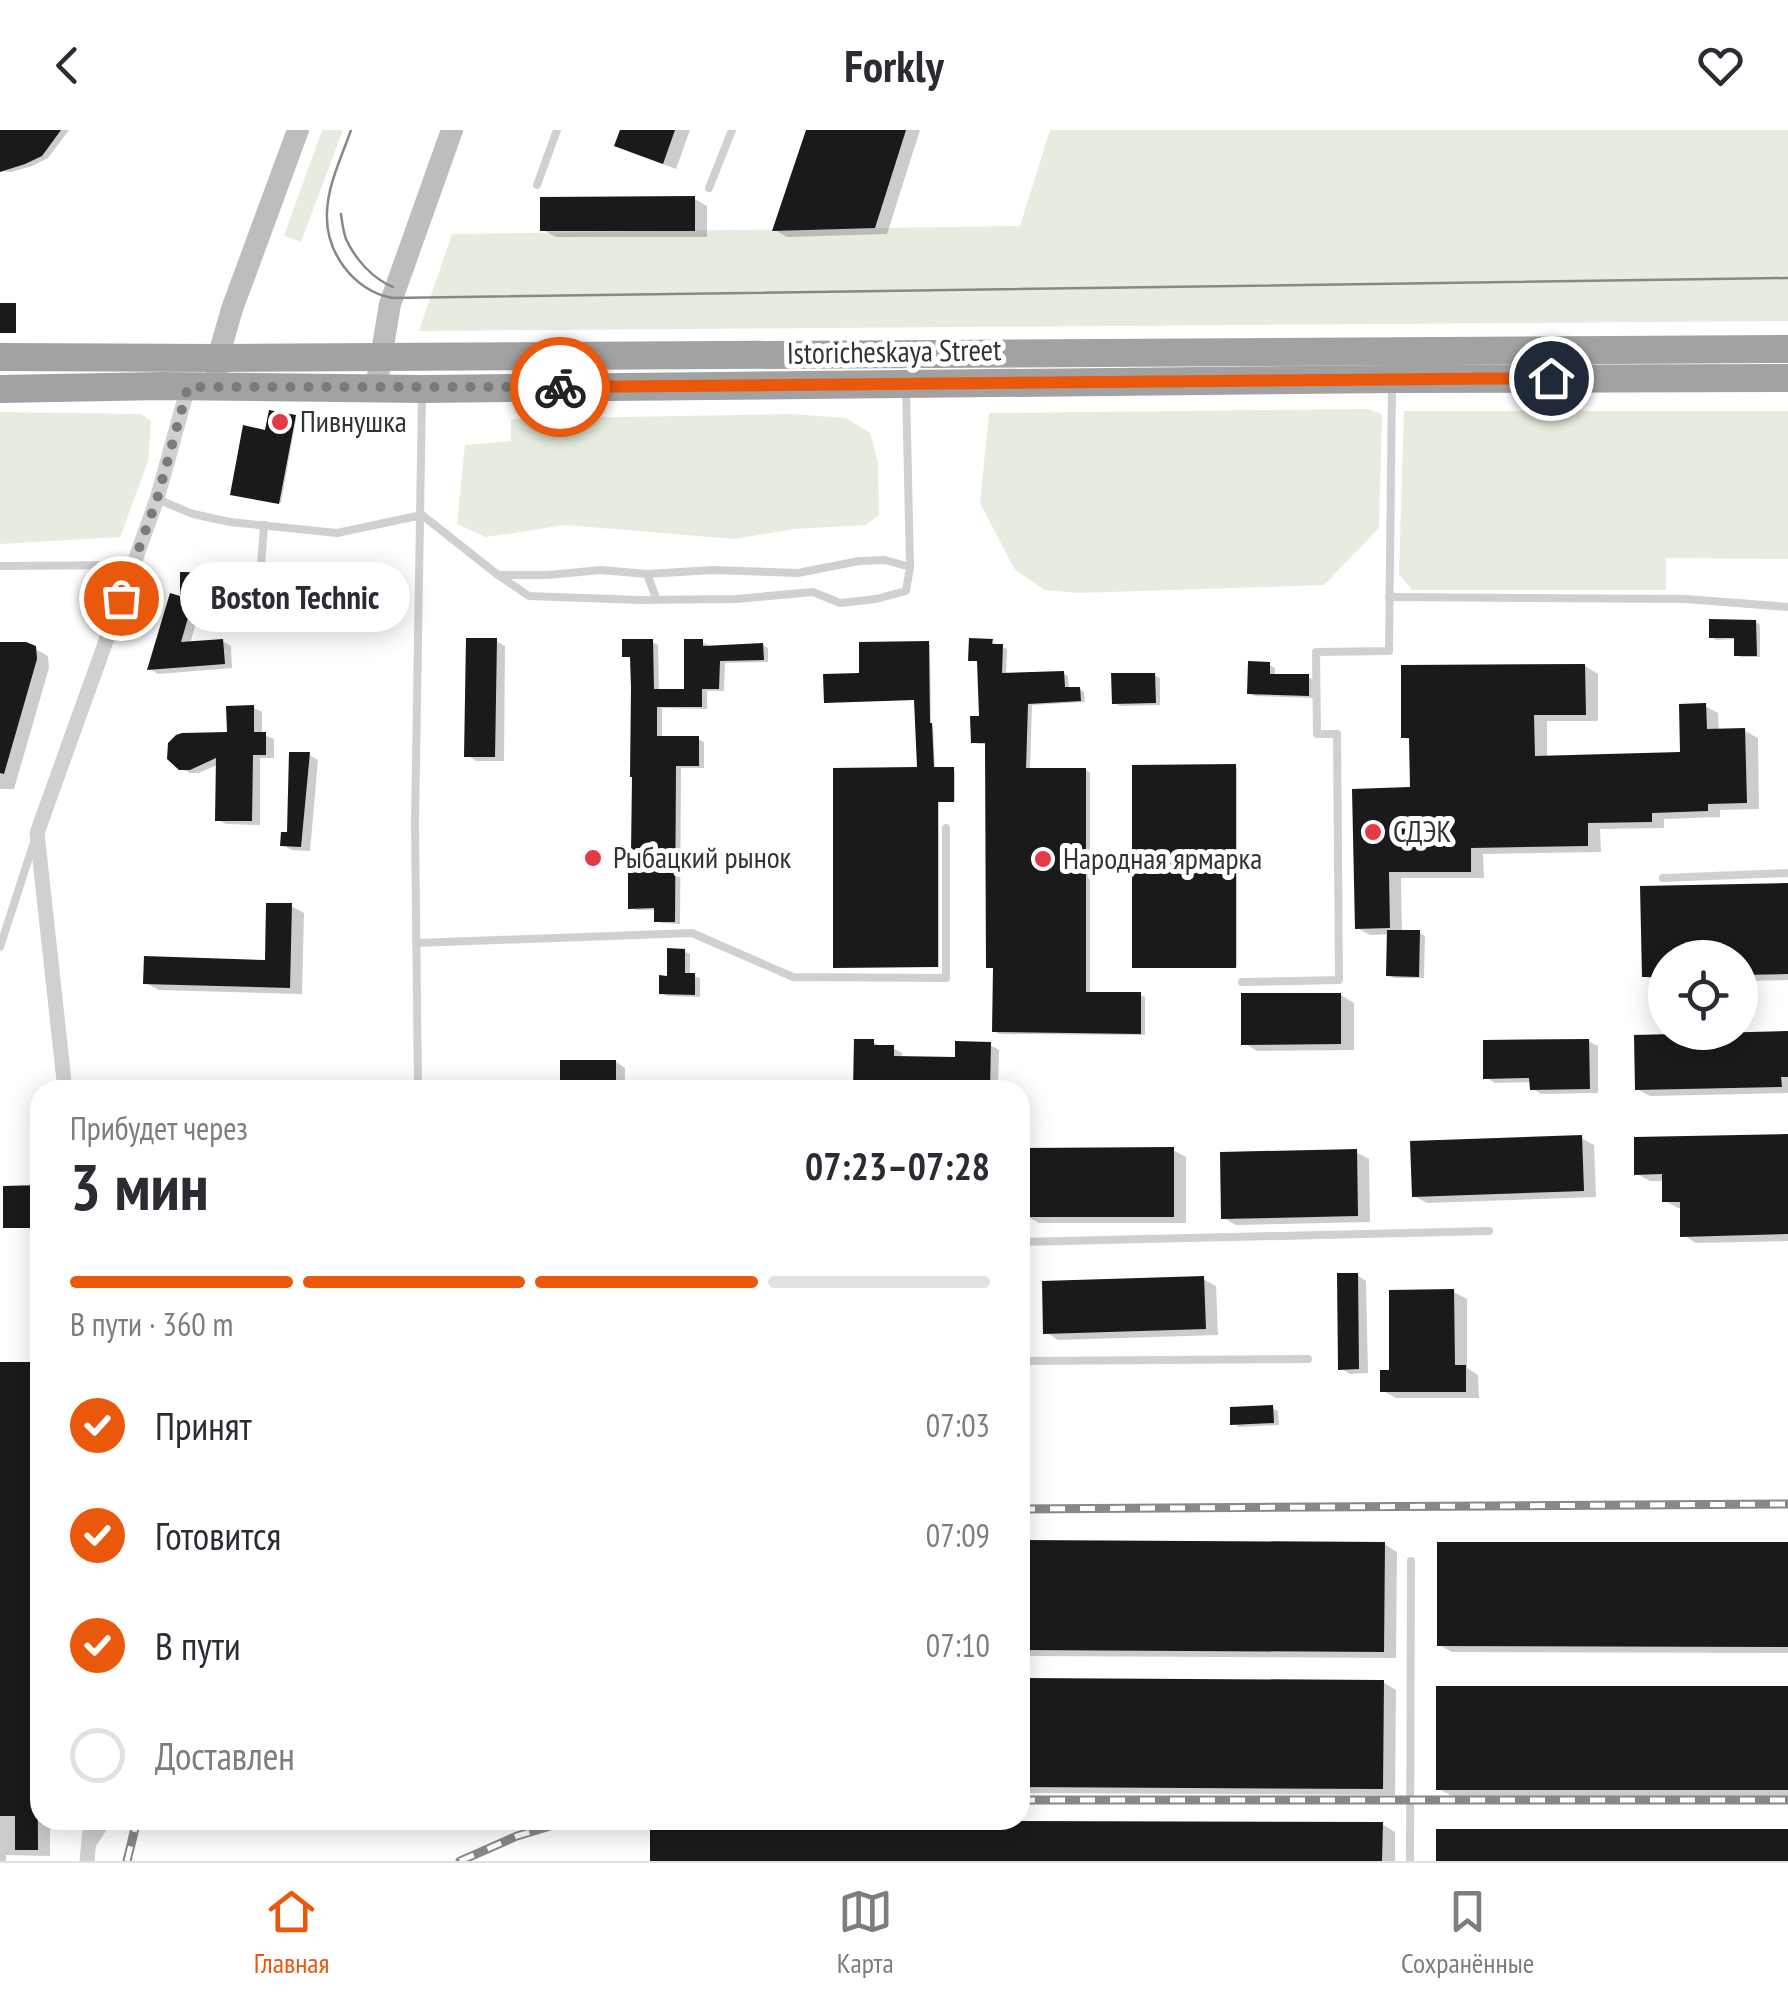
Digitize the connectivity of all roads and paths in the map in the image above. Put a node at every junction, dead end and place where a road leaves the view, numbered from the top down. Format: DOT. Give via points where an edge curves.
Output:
graph roads {
  1 [pos="298,130"];
  2 [pos="452,130"];
  3 [pos="558,130"];
  4 [pos="732,130"];
  5 [pos="537,184"];
  6 [pos="709,188"];
  7 [pos="1788,349"];
  8 [pos="0,357"];
  9 [pos="381,357"];
  10 [pos="218,358"];
  11 [pos="1788,378"];
  12 [pos="1392,379"];
  13 [pos="906,384"];
  14 [pos="188,387"];
  15 [pos="217,387"];
  16 [pos="376,388"];
  17 [pos="0,389"];
  18 [pos="422,389"];
  19 [pos="157,499"];
  20 [pos="422,515"];
  21 [pos="264,525"];
  22 [pos="133,565"];
  23 [pos="0,566"];
  24 [pos="910,567"];
  25 [pos="646,574"];
  26 [pos="498,575"];
  27 [pos="656,598"];
  28 [pos="1389,598"];
  29 [pos="258,605"];
  30 [pos="1788,607"];
  31 [pos="946,828"];
  32 [pos="37,833"];
  33 [pos="1788,873"];
  34 [pos="1662,878"];
  35 [pos="416,943"];
  36 [pos="0,947"];
  37 [pos="1242,982"];
  38 [pos="64,1080"];
  39 [pos="418,1080"];
  40 [pos="1489,1231"];
  41 [pos="1030,1242"];
  42 [pos="1308,1359"];
  43 [pos="1030,1361"];
  44 [pos="1411,1561"];
  45 [pos="90,1830"];
  46 [pos="102,1830"];
  47 [pos="88,1855"];
  48 [pos="1410,1861"];
  1 -- 10 [label="main road"];
  2 -- 9 [label="main road" via="395,288"];
  3 -- 5 [label="lane"];
  4 -- 6 [label="lane"];
  7 -- 9 [label="highway, Istoricheskaya Street"];
  8 -- 10 [label="highway, Istoricheskaya Street"];
  9 -- 10 [label="highway, Istoricheskaya Street"];
  9 -- 16 [label="main road"];
  10 -- 15 [label="main road"];
  11 -- 12 [label="highway, Istoricheskaya Street"];
  12 -- 13 [label="highway, Istoricheskaya Street"];
  12 -- 28 [label="lane"];
  13 -- 18 [label="highway, Istoricheskaya Street"];
  13 -- 24 [label="lane"];
  14 -- 15 [label="highway, Istoricheskaya Street"];
  14 -- 17 [label="highway, Istoricheskaya Street"];
  14 -- 19 [label="street"];
  15 -- 16 [label="highway, Istoricheskaya Street"];
  16 -- 18 [label="highway, Istoricheskaya Street"];
  18 -- 20 [label="lane"];
  19 -- 21 [label="lane" via="193,514"];
  19 -- 22 [label="street"];
  20 -- 21 [label="lane" via="337,533"];
  20 -- 26 [label="lane"];
  20 -- 35 [label="lane"];
  21 -- 29 [label="lane"];
  22 -- 23 [label="lane"];
  22 -- 32 [label="street"];
  24 -- 25 [label="lane" via="885,560 798,573"];
  24 -- 27 [label="lane" via="906,591 876,599 840,603 813,592"];
  25 -- 26 [label="lane"];
  25 -- 27 [label="lane"];
  26 -- 27 [label="lane" via="530,596"];
  28 -- 30 [label="lane" via="1686,599"];
  28 -- 37 [label="lane" via="1389,651 1316,652 1317,734 1338,734 1340,980"];
  31 -- 35 [label="lane" via="946,978 794,977 692,932"];
  32 -- 36 [label="lane"];
  32 -- 38 [label="street"];
  33 -- 34 [label="lane"];
  35 -- 39 [label="lane"];
  40 -- 41 [label="lane"];
  42 -- 43 [label="lane"];
  44 -- 48 [label="lane"];
  45 -- 47 [label="street"];
  46 -- 47 [label="lane"];
}
